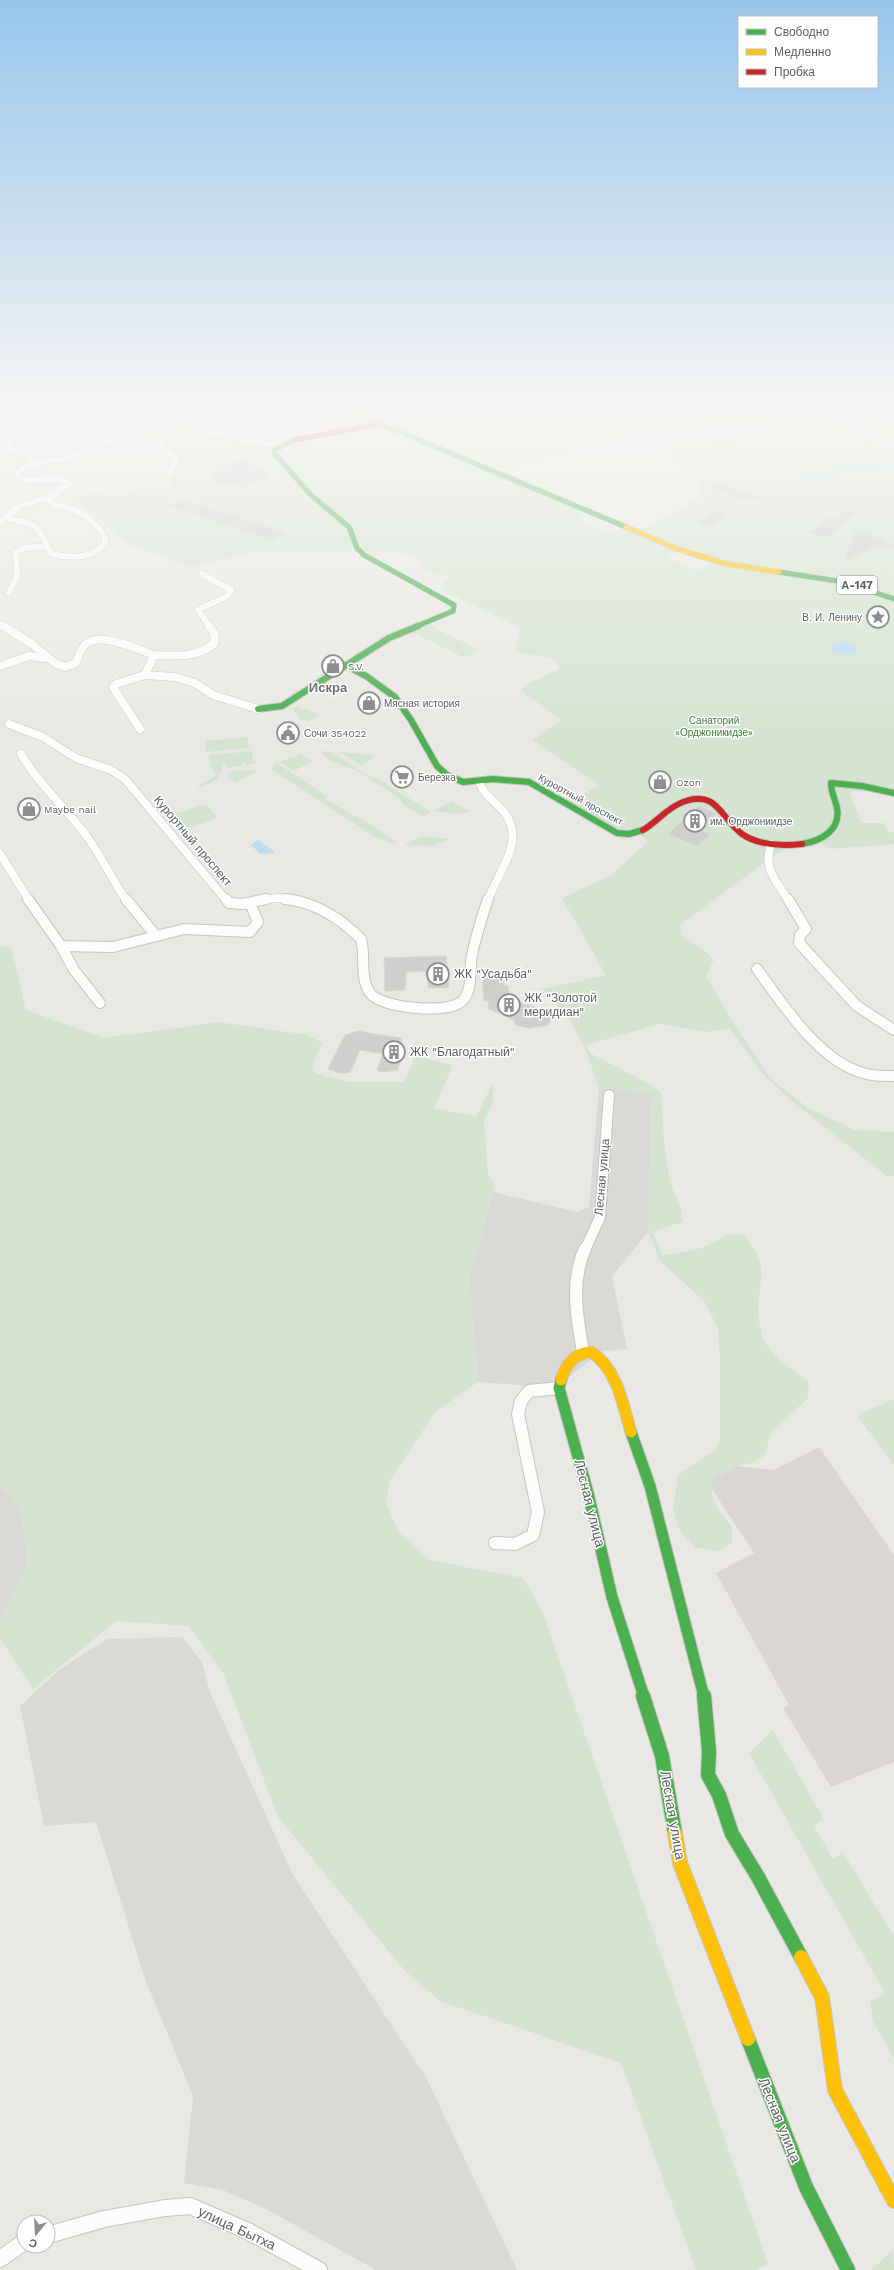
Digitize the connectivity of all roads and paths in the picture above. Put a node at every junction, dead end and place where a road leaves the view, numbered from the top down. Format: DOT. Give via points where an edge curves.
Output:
graph roads {
  1 [pos="12,519"];
  2 [pos="87,519"];
  3 [pos="339,519"];
  4 [pos="606,519"];
  5 [pos="46,546"];
  6 [pos="202,574"];
  7 [pos="9,593"];
  8 [pos="894,599"];
  9 [pos="0,624"];
  10 [pos="154,655"];
  11 [pos="45,658"];
  12 [pos="345,665"];
  13 [pos="0,666"];
  14 [pos="145,675"];
  15 [pos="258,709"];
  16 [pos="9,724"];
  17 [pos="140,729"];
  18 [pos="21,754"];
  19 [pos="479,781"];
  20 [pos="894,793"];
  21 [pos="770,844"];
  22 [pos="0,854"];
  23 [pos="250,903"];
  24 [pos="156,936"];
  25 [pos="60,946"];
  26 [pos="757,970"];
  27 [pos="100,1003"];
  28 [pos="894,1030"];
  29 [pos="894,1076"];
  30 [pos="609,1095"];
  31 [pos="583,1352"];
  32 [pos="559,1388"];
  33 [pos="495,1543"];
  34 [pos="894,2201"];
  35 [pos="56,2233"];
  36 [pos="16,2248"];
  37 [pos="0,2259"];
  38 [pos="319,2270"];
  39 [pos="848,2270"];
  1 -- 5 [label="street" via="38,527"];
  2 -- 5 [label="street" via="104,534 106,541 94,553 79,557 51,554"];
  3 -- 12 [label="street" via="349,527 361,552 395,574 454,605 455,608 389,638"];
  4 -- 8 [label="street, А-147" via="680,550 727,564 844,582"];
  5 -- 7 [label="street" via="24,548 16,552 17,576"];
  6 -- 10 [label="street" via="231,590 226,596 198,610 215,634 214,644 202,652 187,656"];
  9 -- 11 [label="street" via="33,644"];
  10 -- 11 [label="street" via="105,639 94,639 86,642 76,663 71,666 60,666"];
  10 -- 14 [label="street"];
  11 -- 13 [label="street" via="29,656"];
  12 -- 15 [label="street" via="282,706"];
  12 -- 19 [label="street, Курортный проспект" via="366,676 395,697 437,766 447,775 463,782"];
  14 -- 15 [label="street" via="190,681 213,694"];
  14 -- 17 [label="street" via="113,687"];
  16 -- 23 [label="street, Курортный проспект" via="43,736 76,758 101,766 125,779 227,900 238,905"];
  18 -- 24 [label="street" via="30,771 88,838 119,889"];
  19 -- 21 [label="street, Курортный проспект" via="529,782 617,833 626,835 638,835 667,811 686,800 704,800 721,807 734,827 741,832"];
  19 -- 23 [label="street, Курортный проспект" via="480,788 504,811 512,824 513,836 475,941 467,992 460,1004 431,1008 380,1002 365,986 361,939 327,912 286,899 265,899"];
  20 -- 21 [label="street, Курортный проспект" via="831,783 830,787 838,806 838,816 836,824 828,834 808,843 787,846"];
  21 -- 28 [label="street" via="767,865 806,929 800,935 799,943 857,1006"];
  22 -- 25 [label="street"];
  23 -- 24 [label="street" via="258,922 250,932 184,929"];
  24 -- 25 [label="street" via="133,944 113,947"];
  25 -- 27 [label="street" via="74,970"];
  26 -- 29 [label="street" via="828,1056 868,1074"];
  30 -- 31 [label="street, Лесная улица" via="600,1217 581,1258 575,1304"];
  31 -- 32 [label="street" via="568,1363 560,1378"];
  31 -- 34 [label="street" via="600,1355 609,1367 650,1486 702,1691 709,1751 708,1775 719,1795 732,1834 822,1997 835,2090"];
  32 -- 33 [label="street" via="528,1391 520,1400 518,1414 538,1512 533,1535 515,1544"];
  32 -- 39 [label="street, Лесная улица" via="588,1493 612,1597 662,1756 680,1863 778,2118 832,2243"];
  35 -- 38 [label="street, улица Бытха" via="104,2219 190,2206 248,2231"];
  36 -- 37 [label="street"];
}
